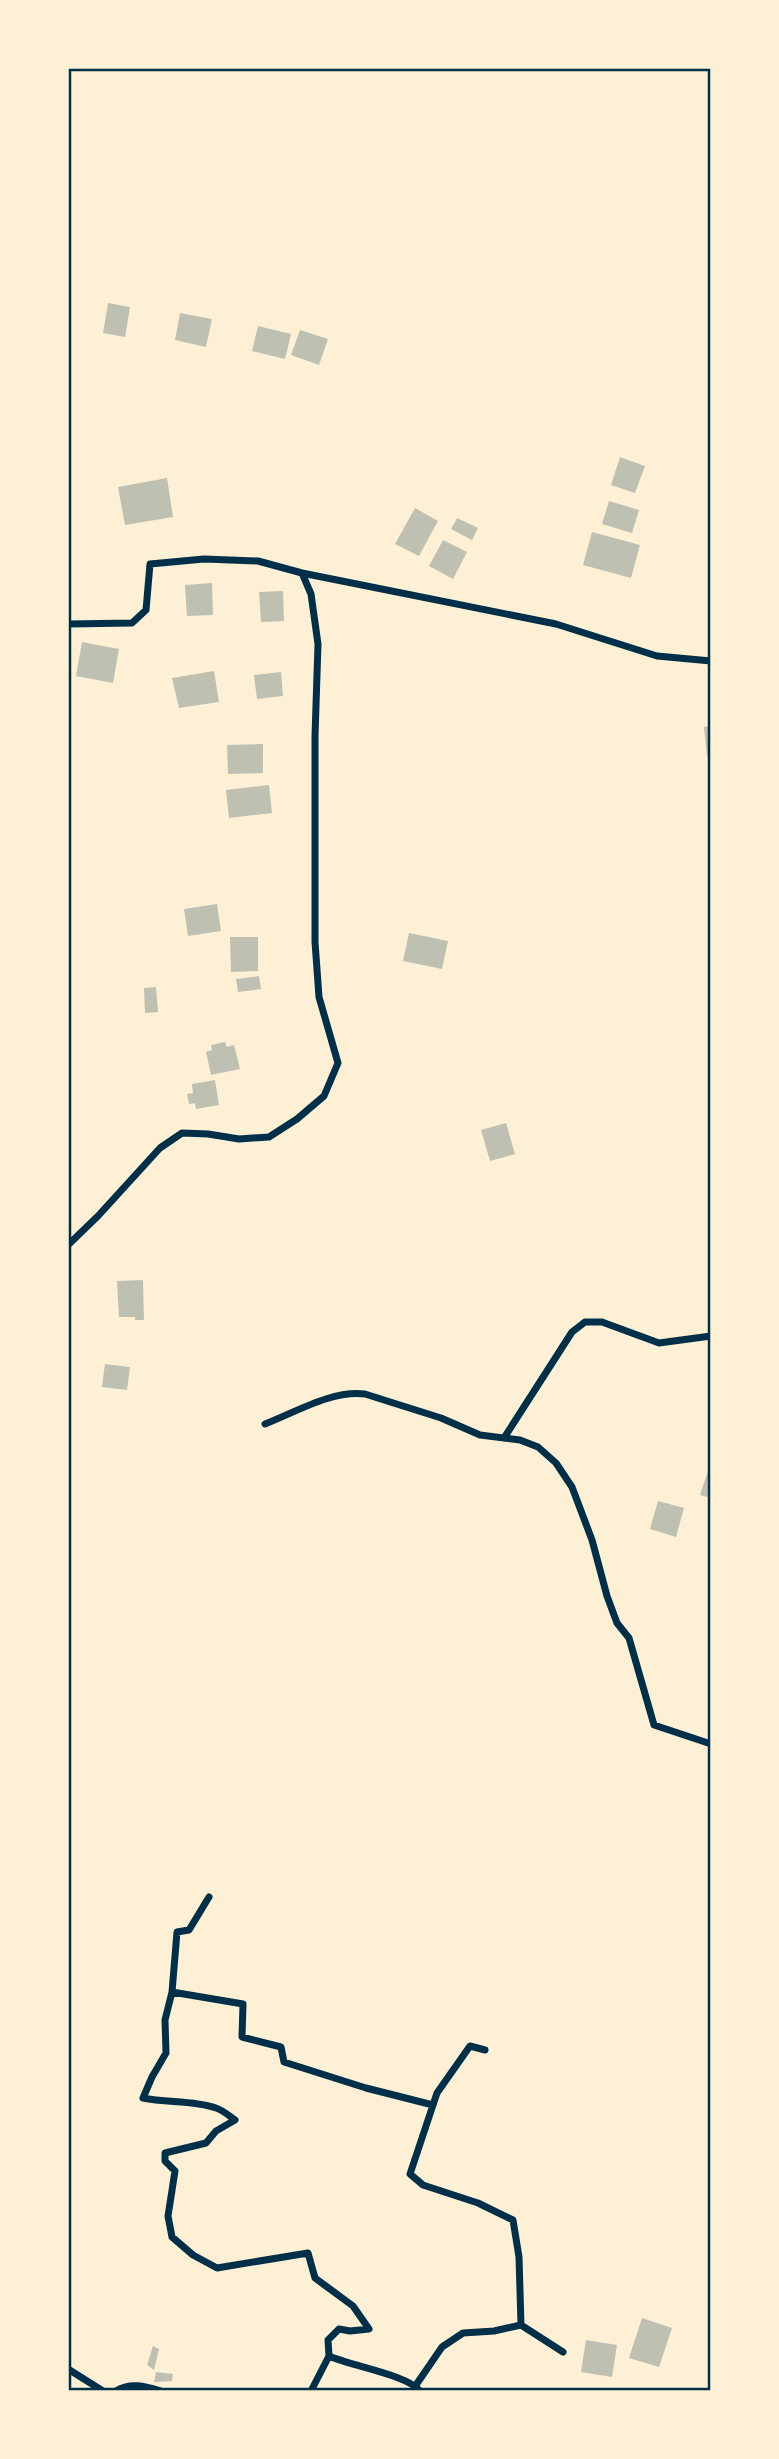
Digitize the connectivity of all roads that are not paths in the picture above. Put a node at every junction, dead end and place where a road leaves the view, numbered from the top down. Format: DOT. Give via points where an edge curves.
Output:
graph roads {
  1 [pos="302,573"];
  2 [pos="68,624"];
  3 [pos="711,661"];
  4 [pos="68,1245"];
  5 [pos="711,1336"];
  6 [pos="265,1424"];
  7 [pos="503,1438"];
  8 [pos="711,1744"];
  9 [pos="209,1897"];
  10 [pos="172,1992"];
  11 [pos="485,2050"];
  12 [pos="433,2105"];
  13 [pos="521,2325"];
  14 [pos="563,2353"];
  15 [pos="329,2356"];
  16 [pos="68,2369"];
  17 [pos="418,2388"];
  18 [pos="103,2391"];
  19 [pos="116,2391"];
  20 [pos="161,2391"];
  21 [pos="311,2391"];
  1 -- 2 [label="street" via="258,561 150,564 146,610 132,623"];
  1 -- 3 [label="street" via="556,624 657,656"];
  1 -- 4 [label="street" via="311,594 318,644 315,942 319,997 338,1063 324,1096 269,1137 181,1133 160,1148"];
  5 -- 7 [label="street" via="659,1343 603,1322 585,1322 572,1332"];
  6 -- 7 [label="street" via="353,1392 480,1435"];
  7 -- 8 [label="street" via="538,1447 572,1487 617,1623 629,1638 654,1725"];
  9 -- 10 [label="street" via="189,1930 177,1932"];
  10 -- 12 [label="street" via="243,2004 242,2037 281,2047 284,2062"];
  10 -- 15 [label="street" via="165,2020 166,2053 143,2098 218,2108 235,2120 206,2143 165,2153 164,2161 175,2171 168,2216 172,2237 217,2268 308,2253 315,2278 353,2306 369,2329 339,2329 328,2340"];
  11 -- 12 [label="street" via="470,2046"];
  12 -- 13 [label="street" via="410,2175 423,2185 513,2220"];
  13 -- 14 [label="street"];
  13 -- 17 [label="street" via="463,2333 442,2347"];
  15 -- 17 [label="street"];
  15 -- 21 [label="street"];
  16 -- 18 [label="street"];
  19 -- 20 [label="street" via="136,2385"];
}
